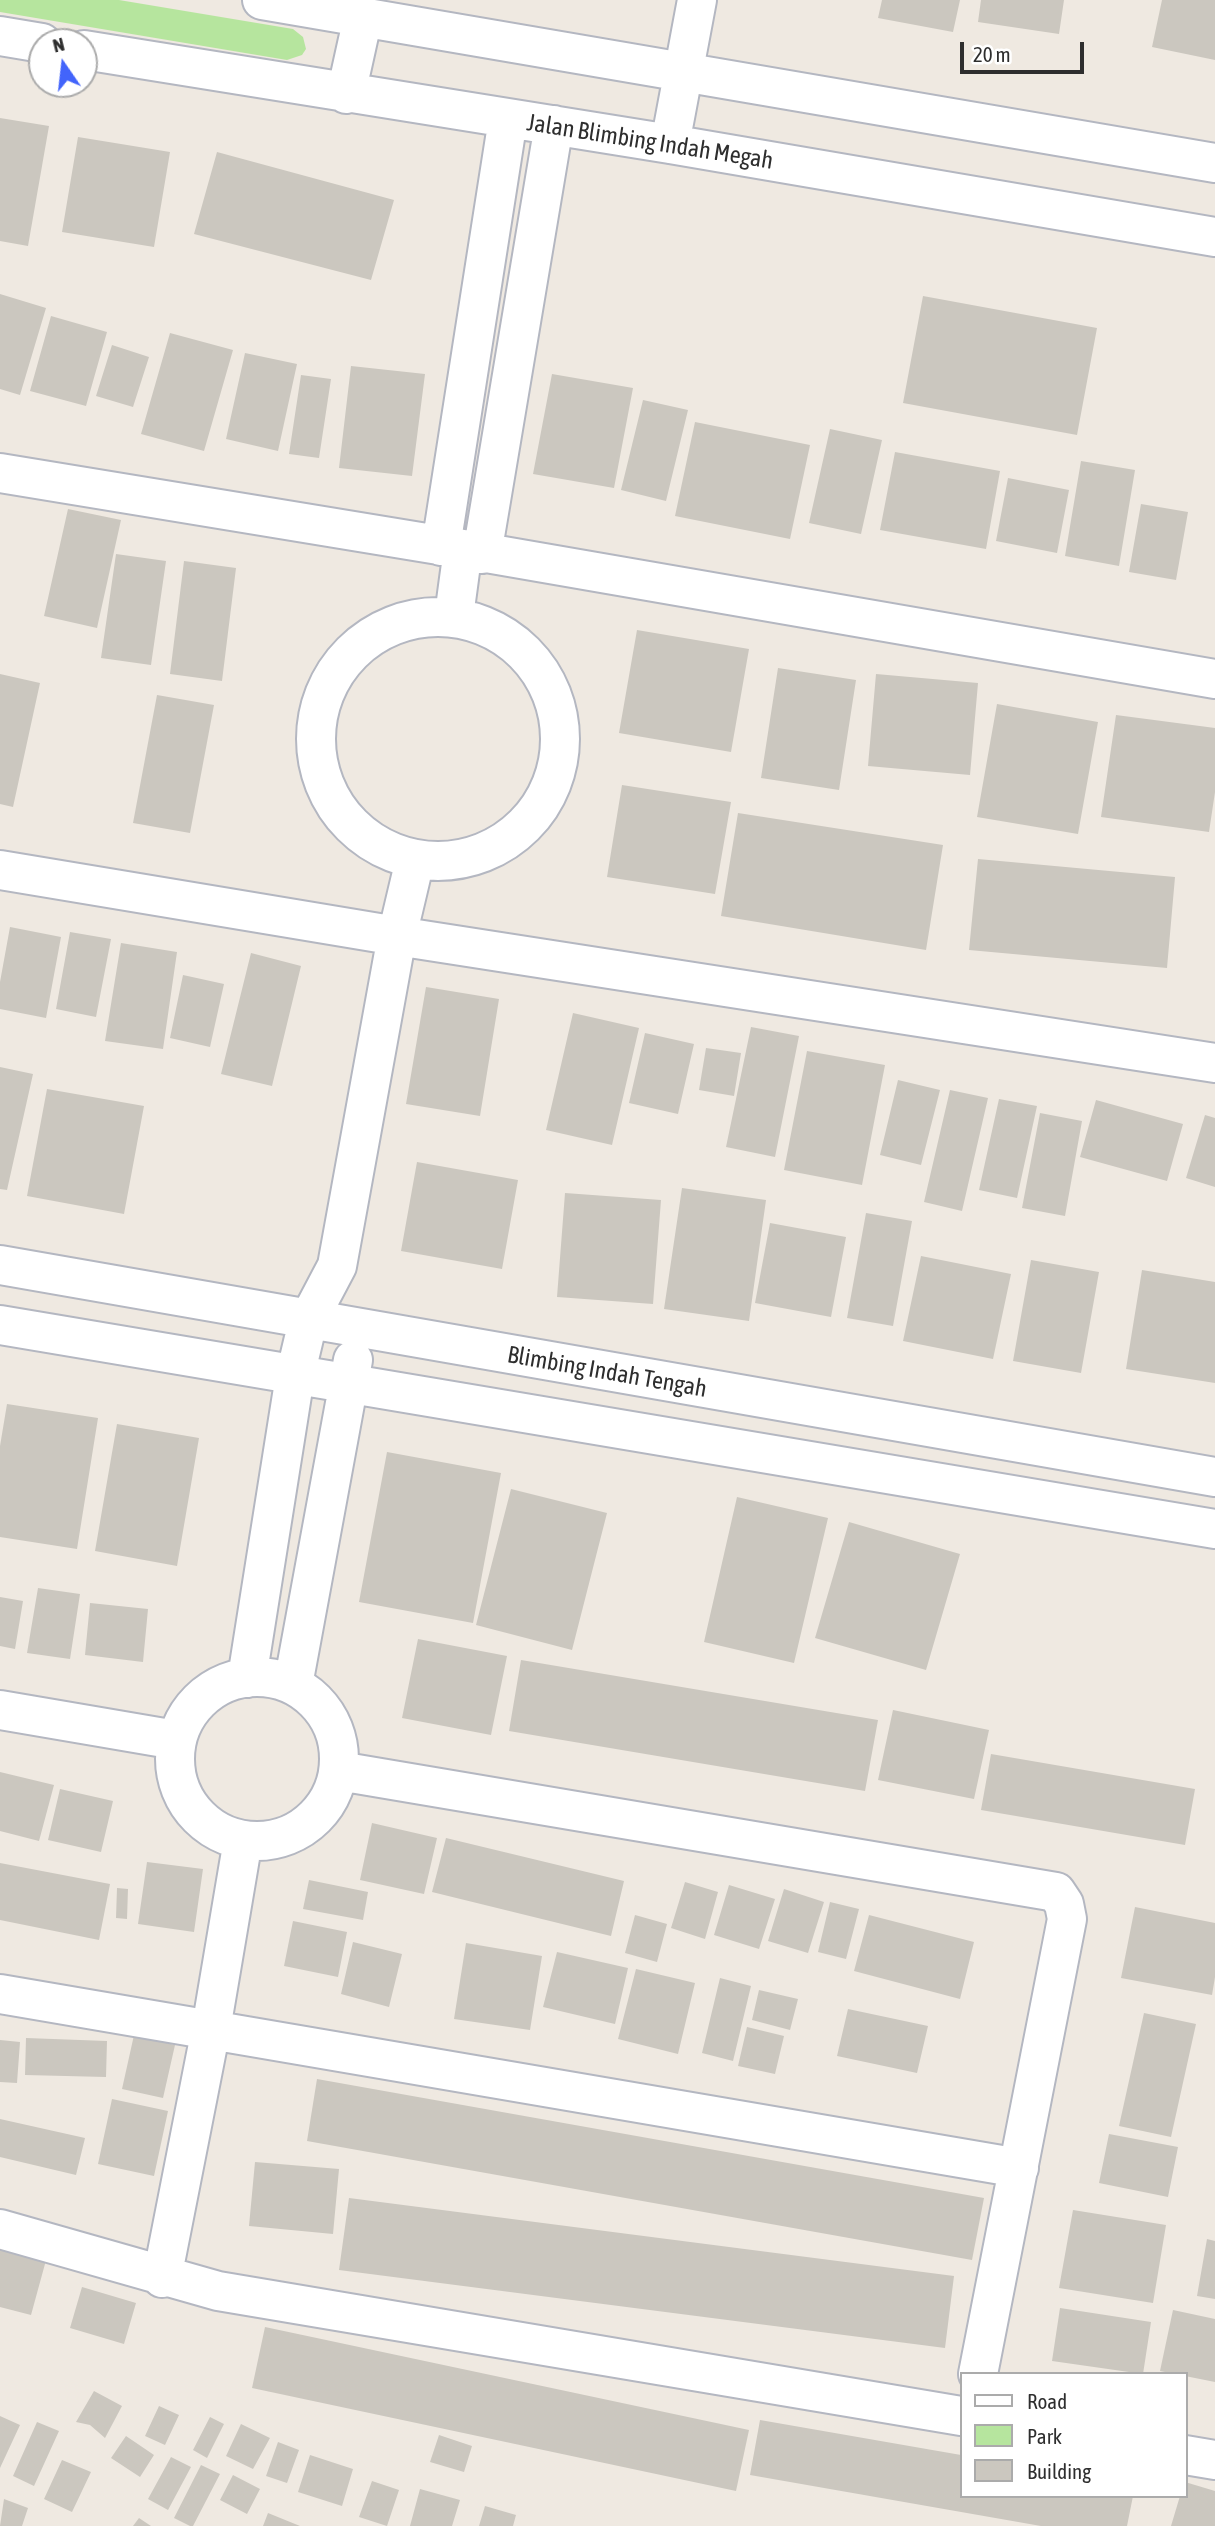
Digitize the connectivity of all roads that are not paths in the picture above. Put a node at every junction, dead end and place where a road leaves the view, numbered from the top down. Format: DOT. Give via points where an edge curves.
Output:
graph roads {
  1 [pos="262,0"];
  2 [pos="697,0"];
  3 [pos="363,17"];
  4 [pos="0,36"];
  5 [pos="28,41"];
  6 [pos="98,52"];
  7 [pos="681,72"];
  8 [pos="346,94"];
  9 [pos="508,119"];
  10 [pos="554,125"];
  11 [pos="670,144"];
  12 [pos="1215,163"];
  13 [pos="1215,237"];
  14 [pos="0,473"];
  15 [pos="462,550"];
  16 [pos="454,617"];
  17 [pos="1215,679"];
  18 [pos="415,860"];
  19 [pos="0,870"];
  20 [pos="397,936"];
  21 [pos="1214,1057"];
  22 [pos="0,1265"];
  23 [pos="337,1266"];
  24 [pos="308,1321"];
  25 [pos="0,1325"];
  26 [pos="362,1330"];
  27 [pos="295,1376"];
  28 [pos="347,1383"];
  29 [pos="1215,1477"];
  30 [pos="1215,1529"];
  31 [pos="247,1678"];
  32 [pos="293,1685"];
  33 [pos="0,1710"];
  34 [pos="176,1740"];
  35 [pos="339,1771"];
  36 [pos="243,1840"];
  37 [pos="0,1994"];
  38 [pos="211,2029"];
  39 [pos="1019,2168"];
  40 [pos="0,2229"];
  41 [pos="162,2278"];
  42 [pos="978,2372"];
  43 [pos="960,2416"];
  44 [pos="1187,2455"];
  45 [pos="1215,2460"];
  1 -- 3 [label="street"];
  2 -- 7 [label="street"];
  3 -- 7 [label="street"];
  3 -- 8 [label="street"];
  4 -- 5 [label="street"];
  6 -- 8 [label="street, Jalan Blimbing Indah Megah"];
  7 -- 11 [label="street"];
  7 -- 12 [label="street"];
  8 -- 9 [label="street, Jalan Blimbing Indah Megah"];
  9 -- 10 [label="street, Jalan Blimbing Indah Megah"];
  9 -- 15 [label="street"];
  10 -- 11 [label="street, Jalan Blimbing Indah Megah"];
  10 -- 15 [label="street"];
  11 -- 13 [label="street, Jalan Blimbing Indah Megah"];
  14 -- 15 [label="street"];
  15 -- 16 [label="street"];
  15 -- 17 [label="street"];
  16 -- 18 [label="street" via="398,622 351,651 321,698 315,753 333,805 373,843"];
  16 -- 18 [label="street" via="503,635 528,655 552,690 561,731 556,774 538,811 507,841 468,858"];
  18 -- 20 [label="street"];
  19 -- 20 [label="street"];
  20 -- 21 [label="street"];
  20 -- 23 [label="street"];
  22 -- 24 [label="street, Blimbing Indah Tengah"];
  23 -- 24 [label="street"];
  23 -- 26 [label="street"];
  24 -- 26 [label="street, Blimbing Indah Tengah"];
  24 -- 27 [label="street"];
  25 -- 27 [label="street"];
  26 -- 28 [label="street"];
  26 -- 29 [label="street, Blimbing Indah Tengah"];
  27 -- 28 [label="street"];
  27 -- 31 [label="street"];
  28 -- 30 [label="street"];
  28 -- 32 [label="street"];
  31 -- 32 [label="street"];
  31 -- 34 [label="street" via="214,1688 197,1702"];
  32 -- 35 [label="street" via="312,1697 330,1718 339,1744"];
  33 -- 34 [label="street"];
  34 -- 36 [label="street" via="175,1767 181,1793 197,1816 218,1832"];
  35 -- 36 [label="street" via="331,1796 316,1817 294,1833 270,1841"];
  35 -- 39 [label="street" via="1056,1892 1067,1919"];
  36 -- 38 [label="street"];
  37 -- 38 [label="street"];
  38 -- 39 [label="street"];
  38 -- 41 [label="street"];
  39 -- 42 [label="street"];
  40 -- 41 [label="street"];
  41 -- 43 [label="street"];
  44 -- 45 [label="street"];
}
